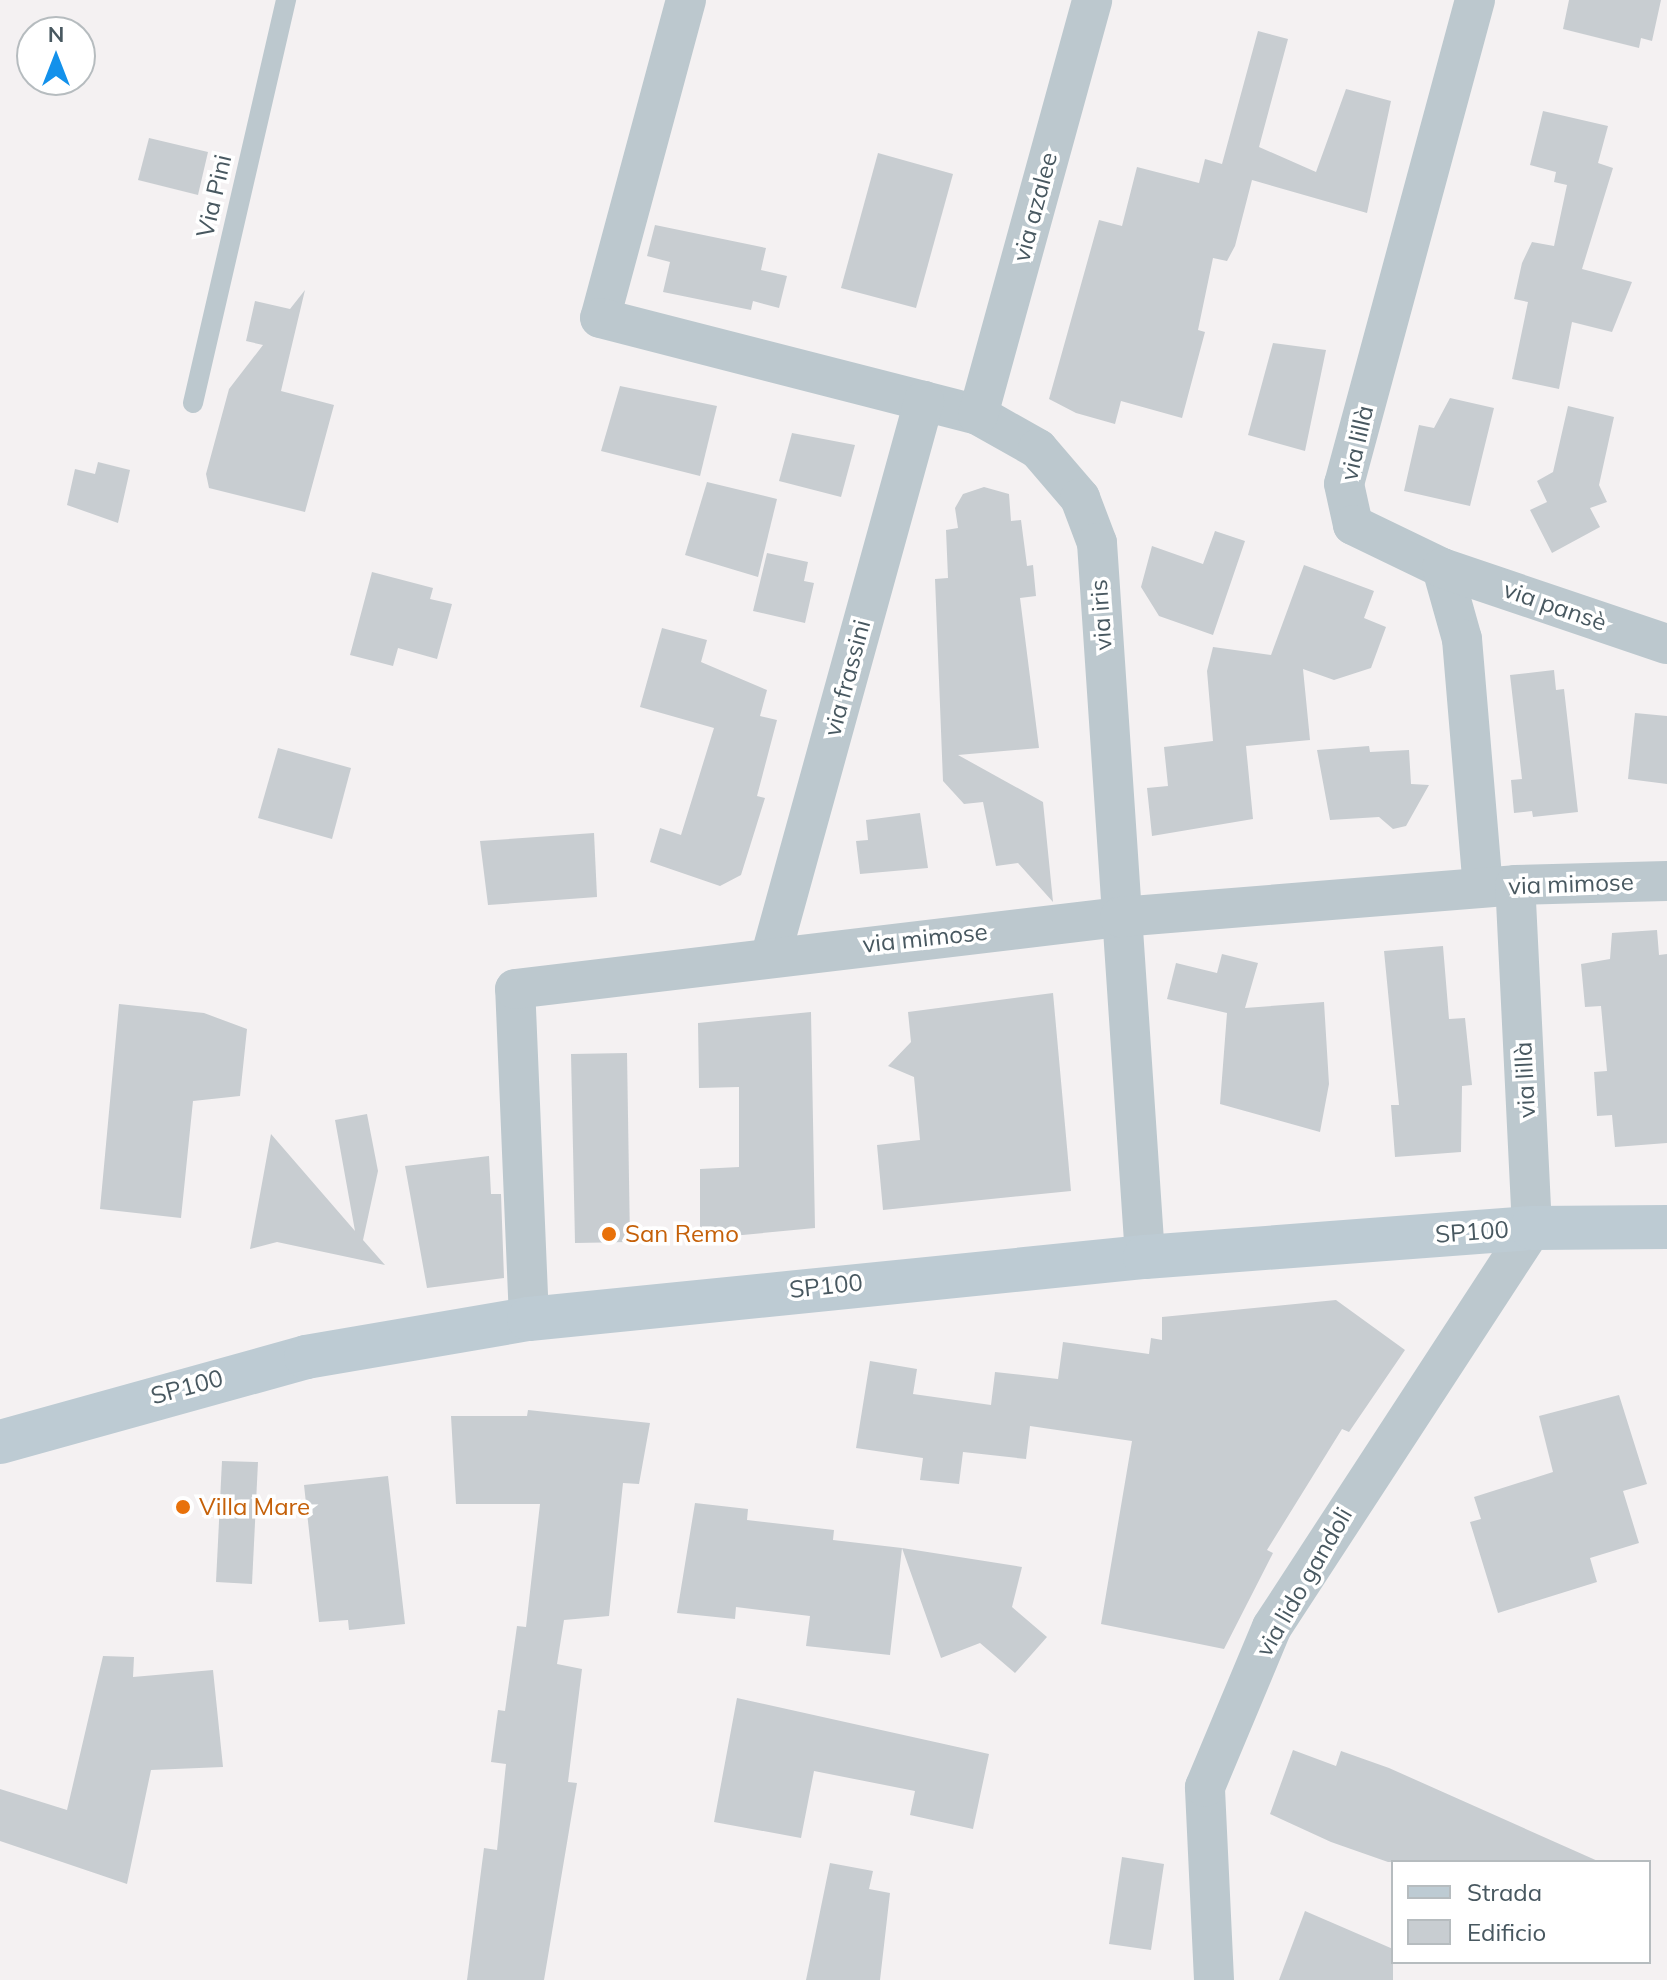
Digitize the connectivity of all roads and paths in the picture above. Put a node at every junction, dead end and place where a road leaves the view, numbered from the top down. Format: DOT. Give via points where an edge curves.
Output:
graph roads {
  1 [pos="286,0"];
  2 [pos="686,0"];
  3 [pos="1092,0"];
  4 [pos="1475,0"];
  5 [pos="924,401"];
  6 [pos="193,403"];
  7 [pos="978,415"];
  8 [pos="1442,568"];
  9 [pos="1667,644"];
  10 [pos="1667,881"];
  11 [pos="1499,886"];
  12 [pos="1120,917"];
  13 [pos="771,955"];
  14 [pos="1667,1227"];
  15 [pos="1532,1228"];
  16 [pos="1145,1257"];
  17 [pos="529,1319"];
  18 [pos="0,1442"];
  19 [pos="1214,1980"];
  1 -- 6 [label="lane, Via Pini"];
  2 -- 5 [label="street, via iris" via="600,318"];
  3 -- 7 [label="street, via azalee"];
  4 -- 8 [label="street, via lillà" via="1344,484 1353,525"];
  5 -- 7 [label="street, via iris"];
  5 -- 13 [label="street, via frassini"];
  7 -- 12 [label="street, via iris" via="1038,449 1080,498 1097,543"];
  8 -- 9 [label="street, via pansè"];
  8 -- 11 [label="street, via lillà" via="1462,639"];
  10 -- 11 [label="street, via mimose"];
  11 -- 12 [label="street, via mimose"];
  11 -- 15 [label="street, via lillà"];
  12 -- 13 [label="street, via mimose"];
  12 -- 16 [label="street, via iris"];
  13 -- 17 [label="street, via mimose" via="515,989"];
  14 -- 15 [label="main road, SP100 / SP100"];
  15 -- 16 [label="main road, SP100 / SP100"];
  15 -- 19 [label="street, via lido gandoli" via="1272,1627 1205,1787"];
  16 -- 17 [label="main road, SP100 / SP100"];
  17 -- 18 [label="main road, SP100 / SP100" via="306,1357"];
}
